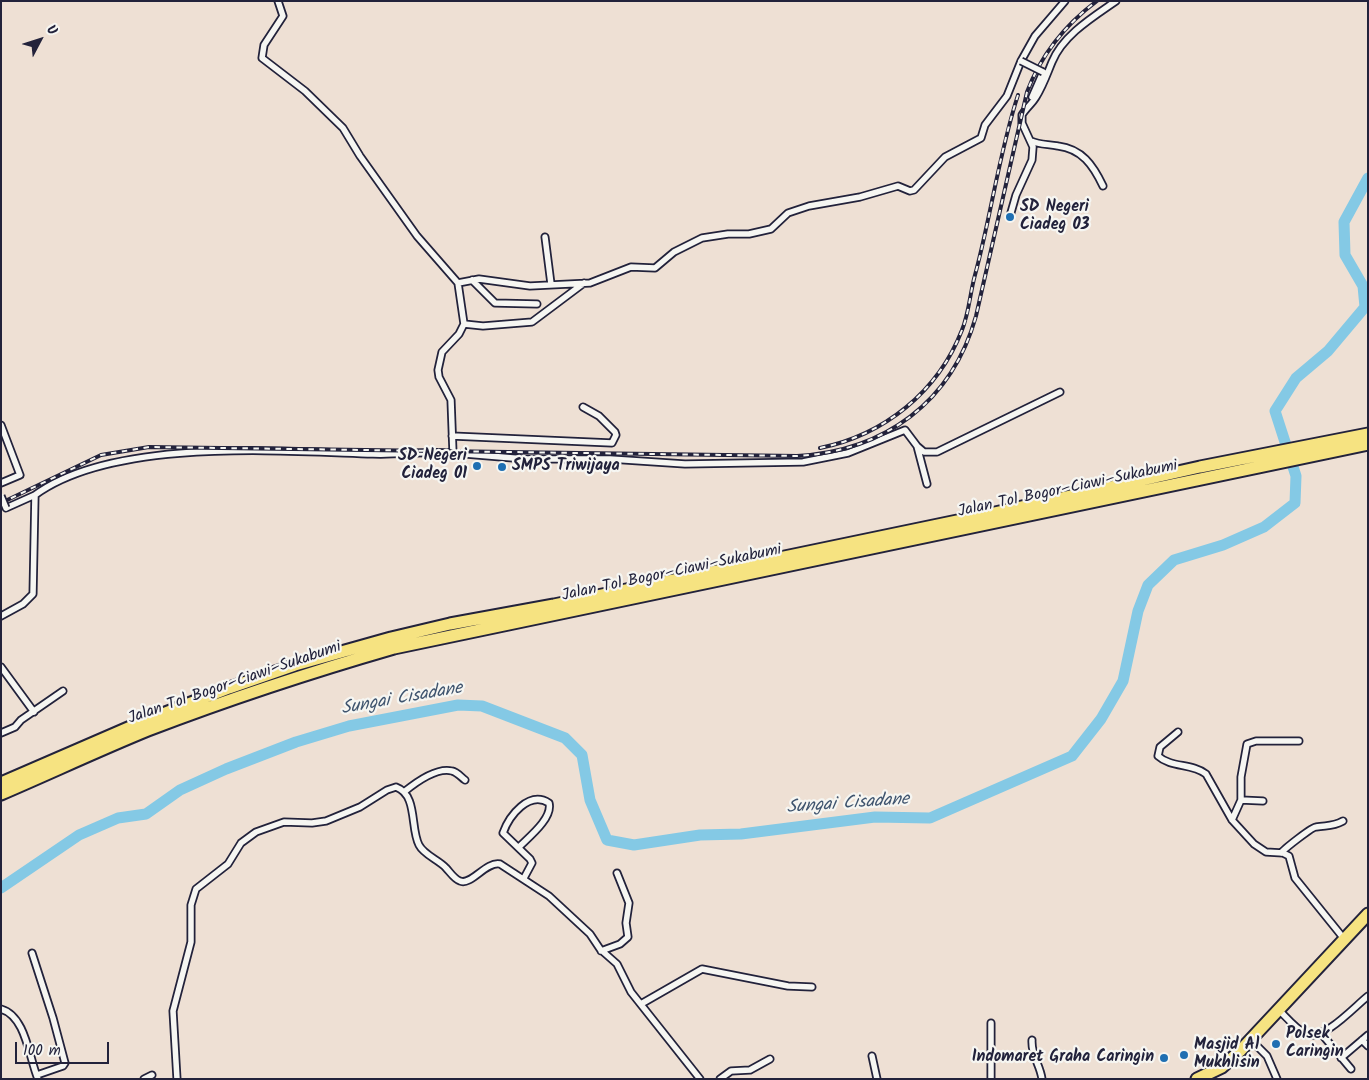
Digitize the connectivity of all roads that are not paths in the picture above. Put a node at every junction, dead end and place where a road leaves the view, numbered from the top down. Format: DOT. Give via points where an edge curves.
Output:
graph roads {
  1 [pos="278,1"];
  2 [pos="1065,1"];
  3 [pos="1116,1"];
  4 [pos="1021,61"];
  5 [pos="1029,107"];
  6 [pos="1031,140"];
  7 [pos="1103,186"];
  8 [pos="1010,216"];
  9 [pos="545,237"];
  10 [pos="472,280"];
  11 [pos="458,283"];
  12 [pos="584,283"];
  13 [pos="551,284"];
  14 [pos="536,304"];
  15 [pos="464,324"];
  16 [pos="1060,392"];
  17 [pos="583,407"];
  18 [pos="1,425"];
  19 [pos="1368,434"];
  20 [pos="452,436"];
  21 [pos="1368,444"];
  22 [pos="917,446"];
  23 [pos="453,453"];
  24 [pos="1201,472"];
  25 [pos="1,483"];
  26 [pos="926,484"];
  27 [pos="35,495"];
  28 [pos="1,496"];
  29 [pos="1,616"];
  30 [pos="1,667"];
  31 [pos="1,677"];
  32 [pos="63,691"];
  33 [pos="34,712"];
  34 [pos="1178,732"];
  35 [pos="1,733"];
  36 [pos="1299,740"];
  37 [pos="465,780"];
  38 [pos="1,783"];
  39 [pos="404,792"];
  40 [pos="1,794"];
  41 [pos="1241,800"];
  42 [pos="1263,801"];
  43 [pos="1232,820"];
  44 [pos="1342,821"];
  45 [pos="519,847"];
  46 [pos="1282,853"];
  47 [pos="616,873"];
  48 [pos="524,878"];
  49 [pos="1368,914"];
  50 [pos="1345,940"];
  51 [pos="601,951"];
  52 [pos="32,953"];
  53 [pos="812,987"];
  54 [pos="1368,996"];
  55 [pos="641,1004"];
  56 [pos="1,1009"];
  57 [pos="1279,1010"];
  58 [pos="991,1023"];
  59 [pos="1320,1032"];
  60 [pos="1368,1035"];
  61 [pos="1032,1040"];
  62 [pos="1251,1040"];
  63 [pos="1362,1040"];
  64 [pos="1368,1046"];
  65 [pos="872,1056"];
  66 [pos="1341,1058"];
  67 [pos="770,1059"];
  68 [pos="1352,1070"];
  69 [pos="152,1075"];
  70 [pos="38,1077"];
  71 [pos="144,1079"];
  72 [pos="177,1079"];
  73 [pos="700,1079"];
  74 [pos="720,1079"];
  75 [pos="878,1079"];
  76 [pos="991,1079"];
  77 [pos="1042,1079"];
  78 [pos="1197,1079"];
  79 [pos="1277,1079"];
  1 -- 11 [label="street" via="283,16 262,48 264,62 298,85 343,128 416,236"];
  2 -- 4 [label="street" via="1035,36"];
  3 -- 5 [label="street" via="1086,22 1063,46"];
  4 -- 5 [label="street, bridge" via="1043,72"];
  4 -- 12 [label="street" via="1007,96 985,125 981,138 946,157 914,190 898,186 804,208 788,214 771,229 702,238 674,252 656,268 631,267 599,281"];
  5 -- 6 [label="street" via="1022,115 1022,123"];
  6 -- 7 [label="street" via="1039,145 1073,149 1095,170"];
  6 -- 8 [label="street" via="1032,160"];
  9 -- 13 [label="street"];
  10 -- 11 [label="street"];
  10 -- 13 [label="street" via="530,286"];
  10 -- 14 [label="street" via="496,303"];
  11 -- 15 [label="street"];
  12 -- 13 [label="street"];
  12 -- 15 [label="street" via="532,322 483,326"];
  15 -- 20 [label="street" via="442,352 439,366 439,377 451,400"];
  16 -- 22 [label="street" via="937,452 924,452"];
  17 -- 20 [label="street" via="616,432 612,443"];
  18 -- 25 [label="street" via="20,475"];
  19 -- 24 [label="highway, Jalan Tol Bogor–Ciawi–Sukabumi"];
  20 -- 23 [label="street"];
  21 -- 24 [label="highway, Jalan Tol Bogor–Ciawi–Sukabumi"];
  22 -- 23 [label="street" via="910,434 902,430 859,450 803,462 686,464 610,459 525,459"];
  22 -- 26 [label="street"];
  23 -- 27 [label="street" via="260,451 170,454 96,467"];
  24 -- 38 [label="highway, Jalan Tol Bogor–Ciawi–Sukabumi" via="391,638 295,665 229,688"];
  24 -- 40 [label="highway, Jalan Tol Bogor–Ciawi–Sukabumi" via="394,648 299,675 233,699 147,731"];
  27 -- 28 [label="street, bridge" via="6,508"];
  27 -- 29 [label="street" via="33,594 26,602"];
  30 -- 31 [label="street"];
  30 -- 33 [label="street"];
  32 -- 33 [label="street"];
  33 -- 35 [label="street"];
  34 -- 43 [label="street" via="1160,747 1158,756 1166,762 1206,774"];
  36 -- 41 [label="street" via="1247,744 1242,765"];
  37 -- 39 [label="street" via="457,773 444,771 415,782"];
  39 -- 48 [label="street" via="410,803 420,846 458,880 466,881 495,863"];
  39 -- 72 [label="street" via="390,788 366,804 326,821 284,822 261,830 245,839 228,864 196,889 191,905 191,942 173,1011"];
  41 -- 42 [label="street"];
  41 -- 43 [label="street"];
  43 -- 46 [label="street" via="1260,849"];
  44 -- 46 [label="street" via="1333,826 1313,828"];
  45 -- 45 [label="street" via="546,817 549,803 536,799 525,803 514,813 502,833"];
  45 -- 48 [label="street" via="532,864"];
  46 -- 50 [label="street" via="1290,858 1297,881"];
  47 -- 51 [label="street" via="628,902 628,937 620,944"];
  48 -- 51 [label="street" via="550,896 581,925"];
  49 -- 50 [label="highway"];
  50 -- 57 [label="highway"];
  51 -- 55 [label="street" via="617,964"];
  52 -- 70 [label="street" via="65,1062 63,1066"];
  53 -- 55 [label="street" via="788,986 702,969"];
  54 -- 59 [label="street" via="1339,1021"];
  55 -- 73 [label="street"];
  56 -- 70 [label="street" via="12,1014 20,1027"];
  57 -- 59 [label="street" via="1304,1033 1313,1035"];
  57 -- 62 [label="highway"];
  58 -- 76 [label="street"];
  59 -- 66 [label="street"];
  60 -- 63 [label="street"];
  61 -- 77 [label="street" via="1032,1056 1040,1065"];
  62 -- 78 [label="highway" via="1222,1067"];
  62 -- 79 [label="street" via="1267,1056"];
  63 -- 64 [label="street"];
  63 -- 66 [label="street"];
  65 -- 75 [label="street"];
  66 -- 68 [label="street"];
  67 -- 74 [label="street" via="750,1070 731,1071"];
  69 -- 71 [label="street"];
}
